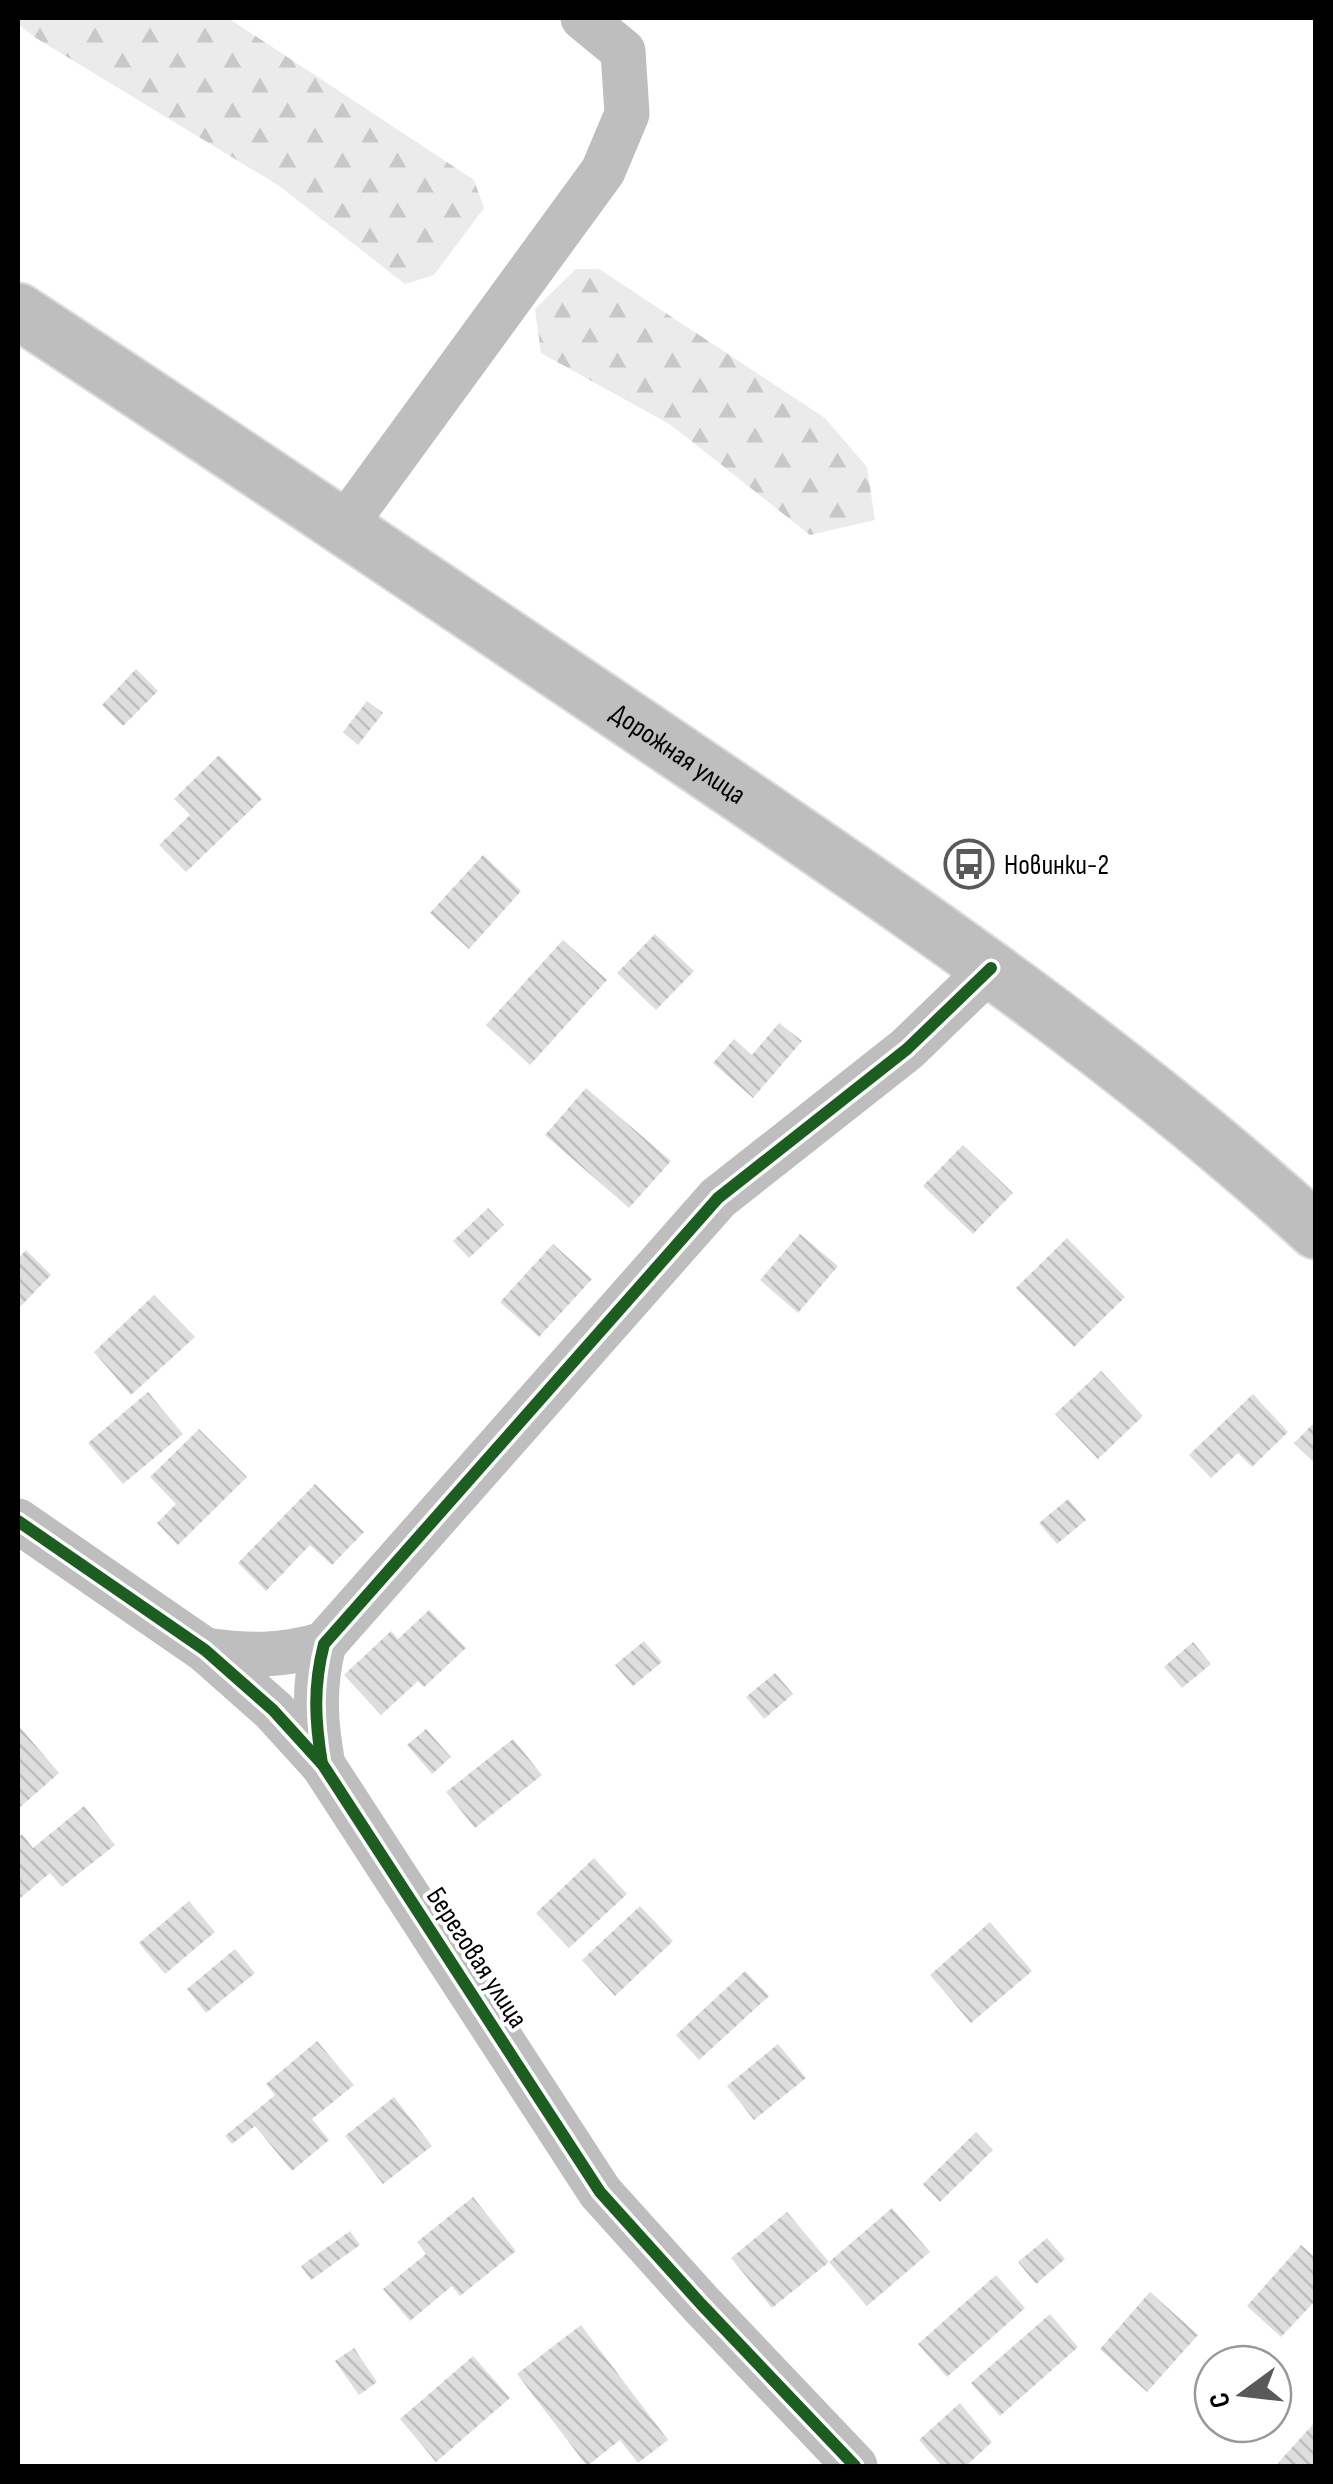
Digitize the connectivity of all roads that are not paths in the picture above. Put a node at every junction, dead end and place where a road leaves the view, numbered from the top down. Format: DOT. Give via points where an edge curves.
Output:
graph roads {
  1 [pos="583,18"];
  2 [pos="18,310"];
  3 [pos="344,526"];
  4 [pos="992,968"];
  5 [pos="1316,1230"];
  6 [pos="18,1521"];
  7 [pos="324,1644"];
  8 [pos="204,1650"];
  9 [pos="322,1765"];
  10 [pos="856,2466"];
  1 -- 3 [label="street" via="623,51 626,114 603,171"];
  2 -- 3 [label="main road, Дорожная улица"];
  3 -- 4 [label="main road, Дорожная улица"];
  4 -- 5 [label="main road, Дорожная улица" via="1160,1096"];
  4 -- 7 [label="street" via="908,1050 718,1198"];
  6 -- 8 [label="street, Береговая улица"];
  7 -- 8 [label="street" via="254,1657"];
  7 -- 9 [label="street" via="314,1717"];
  8 -- 9 [label="street, Береговая улица" via="274,1710"];
  9 -- 10 [label="street, Береговая улица" via="600,2192"];
}
